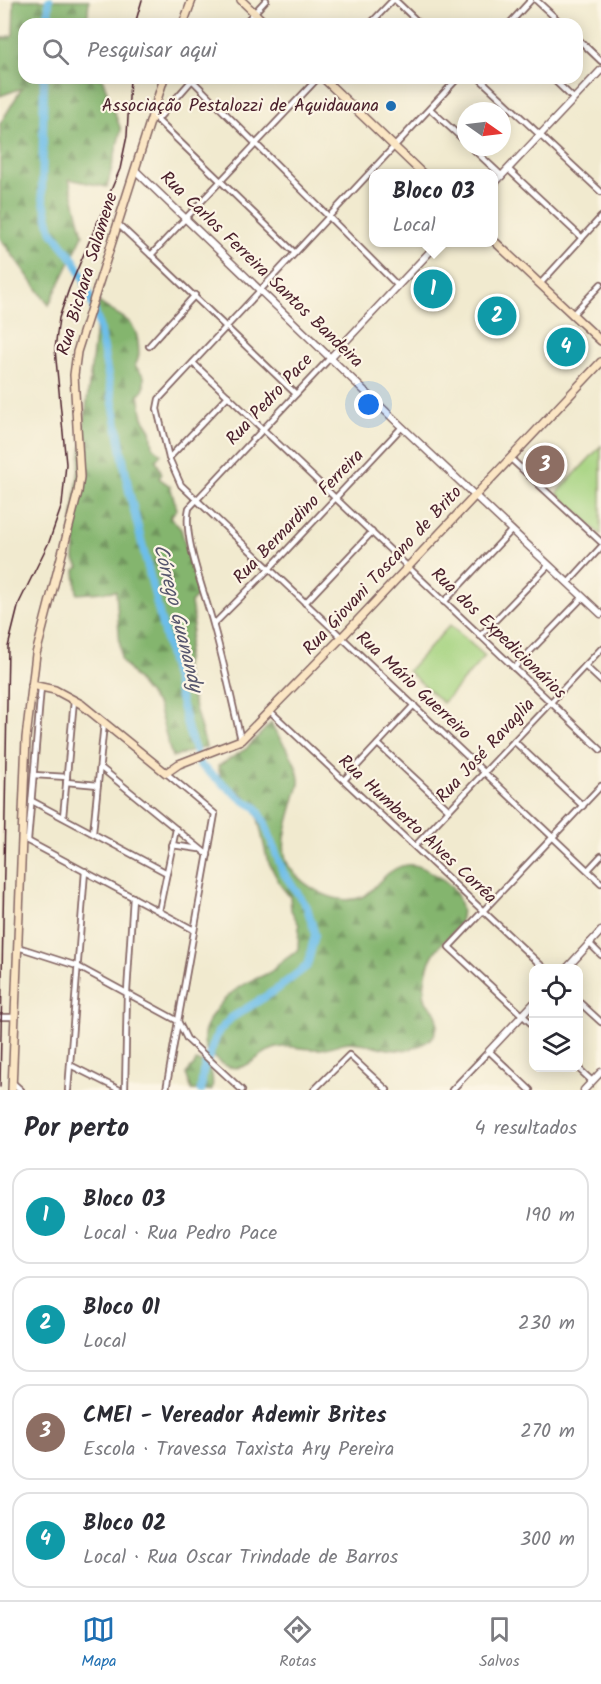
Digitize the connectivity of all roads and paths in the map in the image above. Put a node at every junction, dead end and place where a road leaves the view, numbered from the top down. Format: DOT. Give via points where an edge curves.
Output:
graph roads {
  1 [pos="192,0"];
  2 [pos="241,0"];
  3 [pos="266,0"];
  4 [pos="394,0"];
  5 [pos="531,0"];
  6 [pos="536,0"];
  7 [pos="254,12"];
  8 [pos="185,18"];
  9 [pos="249,18"];
  10 [pos="260,18"];
  11 [pos="376,18"];
  12 [pos="414,18"];
  13 [pos="514,18"];
  14 [pos="556,18"];
  15 [pos="583,44"];
  16 [pos="601,61"];
  17 [pos="601,70"];
  18 [pos="163,84"];
  19 [pos="188,84"];
  20 [pos="198,84"];
  21 [pos="312,84"];
  22 [pos="329,84"];
  23 [pos="453,84"];
  24 [pos="485,84"];
  25 [pos="558,84"];
  26 [pos="574,99"];
  27 [pos="430,109"];
  28 [pos="155,117"];
  29 [pos="457,134"];
  30 [pos="540,135"];
  31 [pos="255,145"];
  32 [pos="394,147"];
  33 [pos="481,156"];
  34 [pos="374,169"];
  35 [pos="418,169"];
  36 [pos="495,169"];
  37 [pos="508,169"];
  38 [pos="135,170"];
  39 [pos="498,172"];
  40 [pos="369,174"];
  41 [pos="502,176"];
  42 [pos="498,180"];
  43 [pos="220,182"];
  44 [pos="601,192"];
  45 [pos="330,216"];
  46 [pos="601,217"];
  47 [pos="185,218"];
  48 [pos="118,224"];
  49 [pos="582,238"];
  50 [pos="498,245"];
  51 [pos="435,247"];
  52 [pos="295,253"];
  53 [pos="152,255"];
  54 [pos="540,284"];
  55 [pos="601,284"];
  56 [pos="398,286"];
  57 [pos="260,291"];
  58 [pos="195,296"];
  59 [pos="572,315"];
  60 [pos="227,326"];
  61 [pos="601,341"];
  62 [pos="148,346"];
  63 [pos="330,358"];
  64 [pos="601,362"];
  65 [pos="193,363"];
  66 [pos="296,394"];
  67 [pos="228,396"];
  68 [pos="402,428"];
  69 [pos="263,429"];
  70 [pos="169,458"];
  71 [pos="510,458"];
  72 [pos="475,496"];
  73 [pos="336,498"];
  74 [pos="197,500"];
  75 [pos="512,530"];
  76 [pos="372,532"];
  77 [pos="601,542"];
  78 [pos="601,547"];
  79 [pos="549,565"];
  80 [pos="408,567"];
  81 [pos="269,568"];
  82 [pos="568,583"];
  83 [pos="583,597"];
  84 [pos="444,602"];
  85 [pos="306,603"];
  86 [pos="601,614"];
  87 [pos="213,624"];
  88 [pos="480,636"];
  89 [pos="342,637"];
  90 [pos="601,649"];
  91 [pos="585,666"];
  92 [pos="514,668"];
  93 [pos="601,681"];
  94 [pos="32,685"];
  95 [pos="41,687"];
  96 [pos="74,700"];
  97 [pos="550,703"];
  98 [pos="414,705"];
  99 [pos="270,711"];
  100 [pos="104,723"];
  101 [pos="241,740"];
  102 [pos="514,741"];
  103 [pos="378,744"];
  104 [pos="601,750"];
  105 [pos="100,767"];
  106 [pos="484,772"];
  107 [pos="166,773"];
  108 [pos="34,774"];
  109 [pos="67,780"];
  110 [pos="344,780"];
  111 [pos="98,785"];
  112 [pos="601,786"];
  113 [pos="32,801"];
  114 [pos="583,806"];
  115 [pos="449,810"];
  116 [pos="63,818"];
  117 [pos="176,830"];
  118 [pos="93,833"];
  119 [pos="553,837"];
  120 [pos="25,840"];
  121 [pos="172,845"];
  122 [pos="415,846"];
  123 [pos="201,850"];
  124 [pos="208,855"];
  125 [pos="601,856"];
  126 [pos="588,870"];
  127 [pos="85,871"];
  128 [pos="167,873"];
  129 [pos="601,883"];
  130 [pos="133,897"];
  131 [pos="159,911"];
  132 [pos="484,911"];
  133 [pos="194,930"];
  134 [pos="601,930"];
  135 [pos="589,944"];
  136 [pos="18,947"];
  137 [pos="601,955"];
  138 [pos="539,964"];
  139 [pos="571,964"];
  140 [pos="77,966"];
  141 [pos="127,992"];
  142 [pos="583,1005"];
  143 [pos="529,1008"];
  144 [pos="522,1015"];
  145 [pos="0,1017"];
  146 [pos="15,1017"];
  147 [pos="178,1021"];
  148 [pos="529,1021"];
  149 [pos="601,1022"];
  150 [pos="489,1051"];
  151 [pos="69,1065"];
  152 [pos="582,1072"];
  153 [pos="601,1072"];
  154 [pos="592,1081"];
  155 [pos="12,1082"];
  156 [pos="455,1089"];
  157 [pos="12,1090"];
  158 [pos="21,1090"];
  159 [pos="68,1090"];
  160 [pos="120,1090"];
  161 [pos="125,1090"];
  162 [pos="166,1090"];
  163 [pos="242,1090"];
  164 [pos="314,1090"];
  165 [pos="387,1090"];
  166 [pos="530,1090"];
  167 [pos="584,1090"];
  1 -- 8 [label="main road"];
  2 -- 7 [label="main road"];
  3 -- 7 [label="street"];
  4 -- 11 [label="street"];
  4 -- 12 [label="street"];
  5 -- 13 [label="street"];
  6 -- 14 [label="street"];
  7 -- 9 [label="street"];
  7 -- 10 [label="main road"];
  15 -- 16 [label="street"];
  17 -- 26 [label="street"];
  18 -- 28 [label="main road, Rua Bichara Salamene"];
  19 -- 28 [label="street"];
  20 -- 31 [label="street"];
  21 -- 31 [label="street"];
  22 -- 32 [label="main road"];
  23 -- 27 [label="street"];
  24 -- 30 [label="street"];
  25 -- 26 [label="street"];
  26 -- 30 [label="street"];
  27 -- 29 [label="street"];
  27 -- 32 [label="street"];
  28 -- 38 [label="main road, Rua Bichara Salamene"];
  28 -- 43 [label="street"];
  30 -- 37 [label="street"];
  30 -- 44 [label="street"];
  31 -- 43 [label="street"];
  31 -- 45 [label="street"];
  32 -- 34 [label="street"];
  32 -- 35 [label="main road"];
  33 -- 36 [label="street"];
  37 -- 41 [label="street"];
  37 -- 49 [label="street"];
  38 -- 47 [label="street, Rua Carlos Ferreira Santos Bandeira"];
  38 -- 48 [label="main road, Rua Bichara Salamene"];
  39 -- 41 [label="street"];
  40 -- 45 [label="street"];
  41 -- 42 [label="street"];
  43 -- 47 [label="street"];
  43 -- 52 [label="street"];
  45 -- 52 [label="street"];
  45 -- 56 [label="street"];
  46 -- 49 [label="street"];
  47 -- 53 [label="street"];
  47 -- 57 [label="street, Rua Carlos Ferreira Santos Bandeira"];
  48 -- 53 [label="street"];
  48 -- 94 [label="main road, Rua Bichara Salamene" via="77,352 74,375 78,492 36,654"];
  49 -- 54 [label="street"];
  50 -- 54 [label="main road"];
  51 -- 56 [label="street, Rua Pedro Pace"];
  52 -- 57 [label="street"];
  53 -- 58 [label="street"];
  54 -- 59 [label="main road"];
  55 -- 59 [label="street"];
  56 -- 63 [label="street, Rua Pedro Pace"];
  57 -- 60 [label="street"];
  57 -- 63 [label="street, Rua Carlos Ferreira Santos Bandeira"];
  58 -- 60 [label="street"];
  58 -- 62 [label="street"];
  59 -- 61 [label="main road"];
  60 -- 65 [label="street"];
  60 -- 66 [label="street"];
  63 -- 66 [label="street, Rua Pedro Pace"];
  63 -- 68 [label="street, Rua Carlos Ferreira Santos Bandeira"];
  64 -- 71 [label="main road, Rua Giovani Toscano de Brito"];
  65 -- 67 [label="street, Rua dos Expedicionários"];
  65 -- 70 [label="street" via="159,399 157,409"];
  66 -- 69 [label="street, Rua Pedro Pace"];
  67 -- 69 [label="street, Rua dos Expedicionários"];
  67 -- 70 [label="street"];
  68 -- 72 [label="street, Rua Carlos Ferreira Santos Bandeira"];
  68 -- 73 [label="street, Rua Bernardino Ferreira"];
  69 -- 73 [label="street, Rua dos Expedicionários"];
  69 -- 74 [label="street, Rua Pedro Pace"];
  70 -- 74 [label="street, Rua Mário Guerreiro" via="181,485"];
  71 -- 72 [label="main road, Rua Giovani Toscano de Brito"];
  71 -- 77 [label="street"];
  72 -- 75 [label="street, Rua Carlos Ferreira Santos Bandeira"];
  72 -- 80 [label="main road, Rua Giovani Toscano de Brito"];
  73 -- 76 [label="street, Rua dos Expedicionários"];
  73 -- 81 [label="street, Rua Bernardino Ferreira"];
  74 -- 81 [label="street, Rua Mário Guerreiro"];
  74 -- 87 [label="street" via="186,519 188,536"];
  75 -- 79 [label="street, Rua Carlos Ferreira Santos Bandeira"];
  75 -- 84 [label="street"];
  76 -- 80 [label="street, Rua dos Expedicionários"];
  76 -- 85 [label="street"];
  78 -- 82 [label="street"];
  79 -- 82 [label="street, Rua Carlos Ferreira Santos Bandeira"];
  79 -- 88 [label="street"];
  80 -- 84 [label="street, Rua dos Expedicionários"];
  80 -- 89 [label="main road, Rua Giovani Toscano de Brito"];
  81 -- 85 [label="street, Rua Mário Guerreiro"];
  81 -- 87 [label="street, Rua Bernardino Ferreira"];
  82 -- 83 [label="street, Rua Carlos Ferreira Santos Bandeira"];
  83 -- 86 [label="street, Rua Carlos Ferreira Santos Bandeira"];
  83 -- 92 [label="street"];
  84 -- 88 [label="street, Rua dos Expedicionários"];
  85 -- 89 [label="street, Rua Mário Guerreiro"];
  87 -- 101 [label="street"];
  88 -- 92 [label="street, Rua dos Expedicionários"];
  89 -- 98 [label="street, Rua Mário Guerreiro"];
  89 -- 99 [label="main road, Rua Giovani Toscano de Brito"];
  90 -- 91 [label="street, Rua José Ravaglia"];
  91 -- 93 [label="street"];
  91 -- 97 [label="street, Rua José Ravaglia"];
  92 -- 97 [label="street, Rua dos Expedicionários"];
  94 -- 95 [label="main road"];
  94 -- 120 [label="main road, Rua Bichara Salamene" via="26,738"];
  95 -- 96 [label="main road"];
  95 -- 108 [label="street"];
  96 -- 100 [label="main road"];
  96 -- 109 [label="street"];
  97 -- 102 [label="street, Rua José Ravaglia"];
  97 -- 104 [label="street, Rua dos Expedicionários"];
  98 -- 103 [label="street"];
  98 -- 106 [label="street, Rua Mário Guerreiro"];
  99 -- 101 [label="main road, Rua Giovani Toscano de Brito"];
  99 -- 110 [label="street, Rua Humberto Alves Corrêa"];
  100 -- 105 [label="street"];
  100 -- 107 [label="main road"];
  101 -- 107 [label="main road, Rua Giovani Toscano de Brito"];
  102 -- 106 [label="street, Rua José Ravaglia"];
  102 -- 114 [label="street"];
  103 -- 110 [label="street"];
  103 -- 115 [label="street"];
  105 -- 111 [label="street"];
  105 -- 117 [label="street"];
  106 -- 115 [label="street, Rua José Ravaglia"];
  106 -- 119 [label="street, Rua Mário Guerreiro"];
  107 -- 124 [label="street" via="215,814"];
  108 -- 109 [label="street"];
  108 -- 113 [label="street"];
  109 -- 111 [label="street"];
  109 -- 116 [label="street"];
  110 -- 122 [label="street, Rua Humberto Alves Corrêa"];
  111 -- 118 [label="street"];
  112 -- 114 [label="street"];
  113 -- 116 [label="street"];
  113 -- 120 [label="street"];
  114 -- 119 [label="street"];
  115 -- 122 [label="street, Rua José Ravaglia"];
  116 -- 118 [label="street"];
  117 -- 121 [label="street"];
  117 -- 123 [label="street"];
  118 -- 128 [label="street"];
  119 -- 126 [label="street, Rua Mário Guerreiro"];
  119 -- 132 [label="street"];
  120 -- 127 [label="street"];
  120 -- 136 [label="main road, Rua Bichara Salamene"];
  121 -- 123 [label="street"];
  121 -- 128 [label="street"];
  122 -- 132 [label="street, Rua Humberto Alves Corrêa"];
  123 -- 124 [label="street"];
  124 -- 133 [label="street"];
  125 -- 126 [label="street"];
  126 -- 129 [label="street, Rua Mário Guerreiro"];
  127 -- 130 [label="street"];
  127 -- 140 [label="street"];
  128 -- 131 [label="street"];
  130 -- 131 [label="street"];
  130 -- 141 [label="street"];
  131 -- 133 [label="street"];
  132 -- 138 [label="street, Rua Humberto Alves Corrêa"];
  132 -- 144 [label="street" via="449,947"];
  133 -- 147 [label="street"];
  134 -- 135 [label="street"];
  135 -- 137 [label="street"];
  135 -- 139 [label="street"];
  136 -- 140 [label="street"];
  136 -- 146 [label="main road, Rua Bichara Salamene"];
  140 -- 141 [label="street"];
  140 -- 151 [label="street"];
  141 -- 147 [label="street"];
  141 -- 161 [label="street"];
  142 -- 149 [label="street"];
  143 -- 144 [label="street"];
  144 -- 148 [label="street"];
  144 -- 150 [label="street"];
  145 -- 146 [label="street"];
  146 -- 155 [label="main road, Rua Bichara Salamene"];
  147 -- 162 [label="street"];
  147 -- 163 [label="street" via="187,1039"];
  150 -- 156 [label="street"];
  150 -- 166 [label="street"];
  151 -- 159 [label="street"];
  151 -- 160 [label="street"];
  152 -- 154 [label="street"];
  153 -- 154 [label="street"];
  154 -- 167 [label="street"];
  155 -- 157 [label="main road, Rua Bichara Salamene"];
  155 -- 158 [label="street"];
  164 -- 165 [label="street" via="349,1055"];
}
